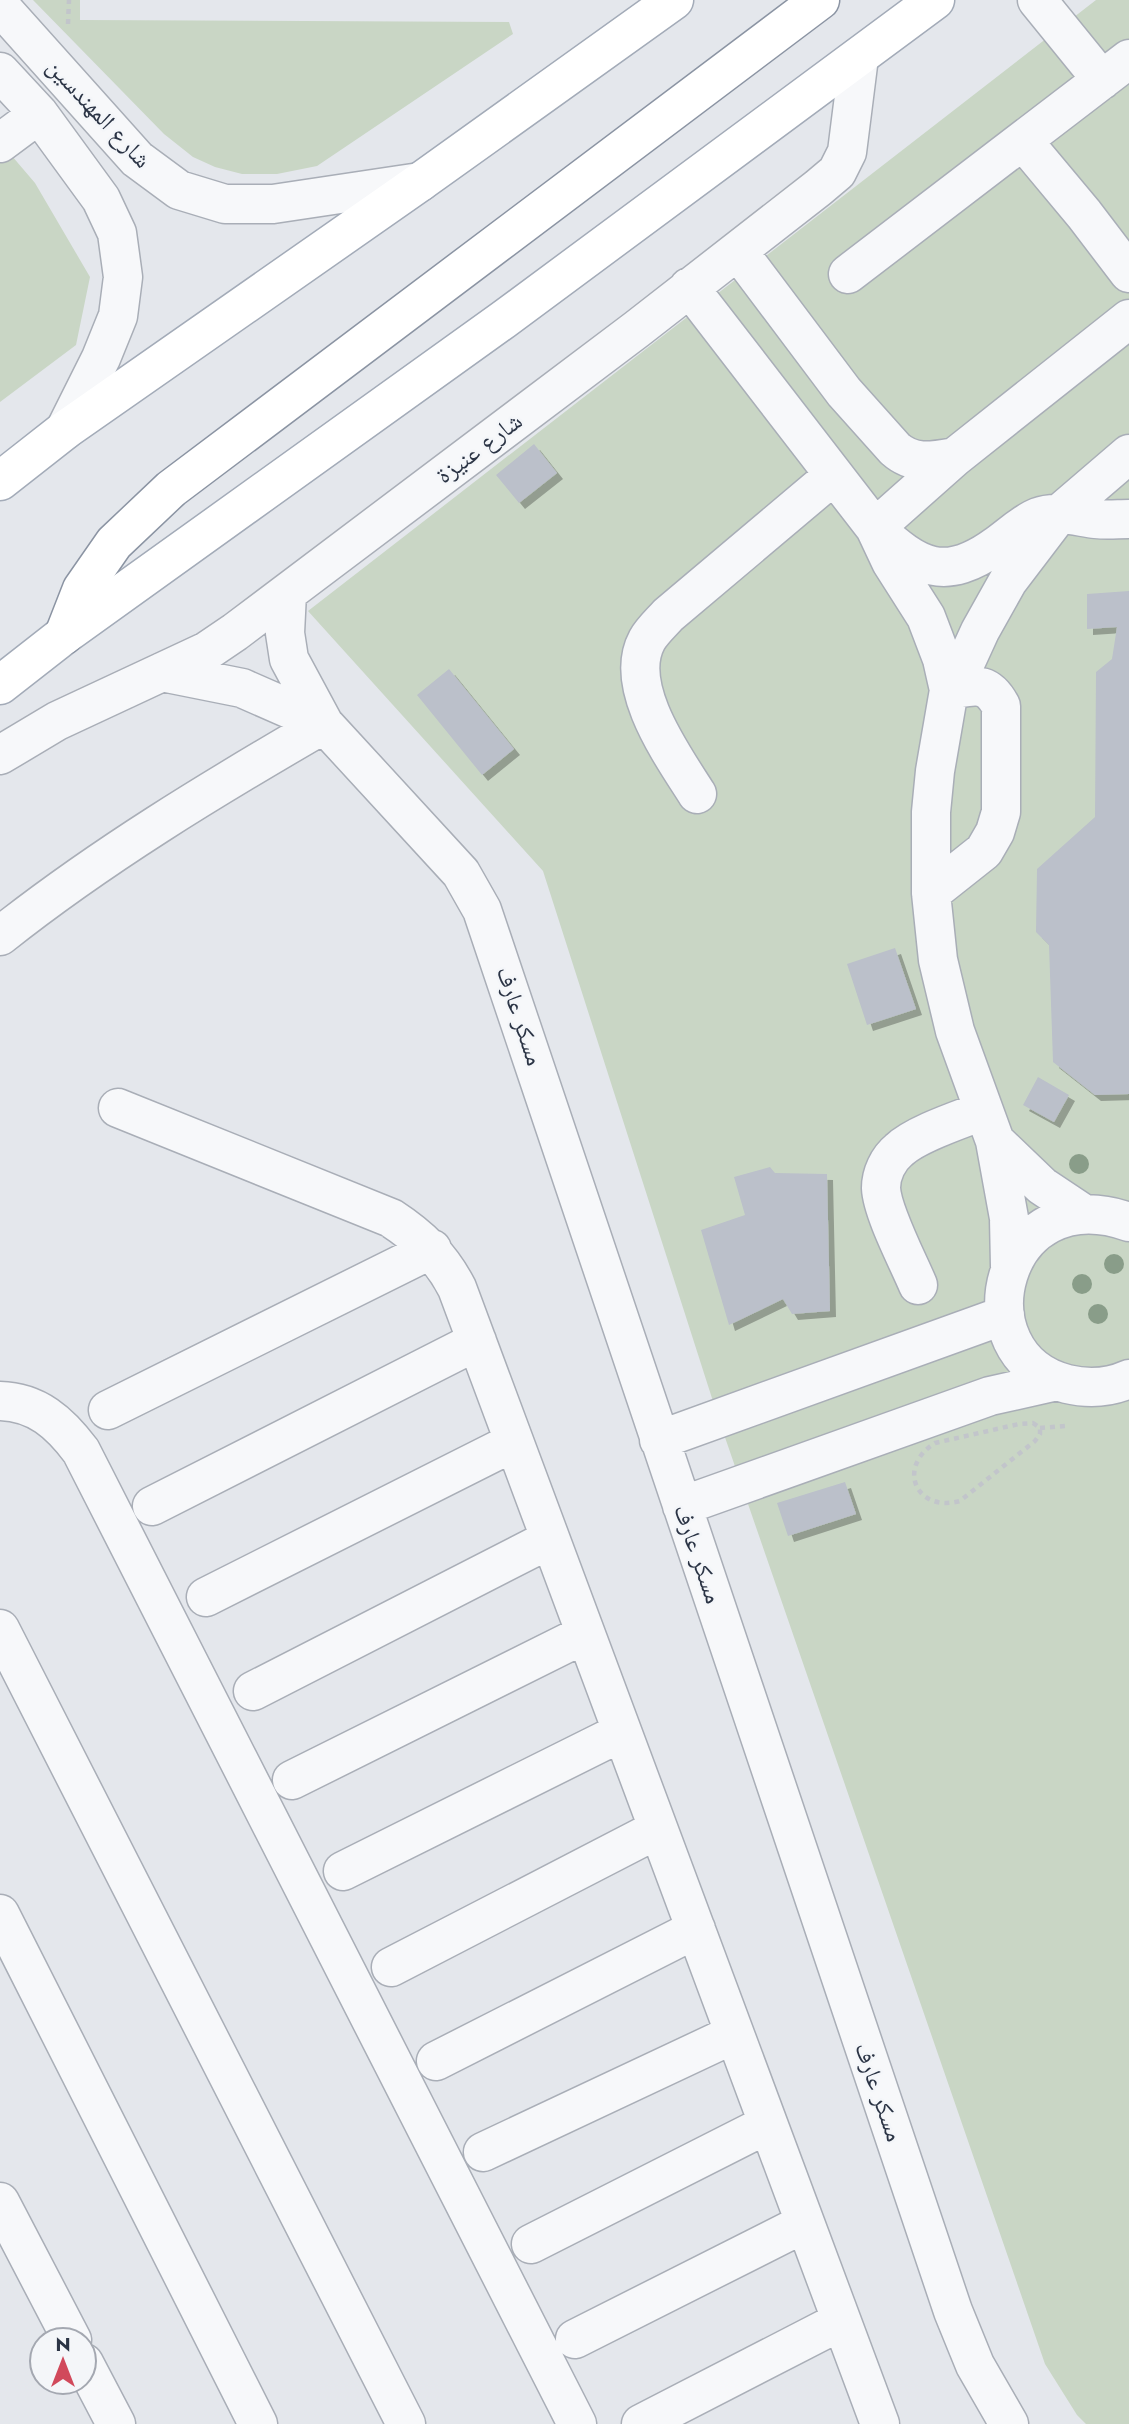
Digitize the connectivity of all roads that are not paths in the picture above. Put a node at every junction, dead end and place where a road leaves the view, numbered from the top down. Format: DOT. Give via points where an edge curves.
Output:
graph roads {
  1 [pos="674,0"];
  2 [pos="820,0"];
  3 [pos="935,0"];
  4 [pos="1037,0"];
  5 [pos="0,6"];
  6 [pos="859,57"];
  7 [pos="1115,70"];
  8 [pos="0,72"];
  9 [pos="39,114"];
  10 [pos="1023,141"];
  11 [pos="0,143"];
  12 [pos="420,182"];
  13 [pos="738,251"];
  14 [pos="848,274"];
  15 [pos="1129,274"];
  16 [pos="690,287"];
  17 [pos="1129,319"];
  18 [pos="65,430"];
  19 [pos="1129,454"];
  20 [pos="955,457"];
  21 [pos="834,475"];
  22 [pos="0,481"];
  23 [pos="1059,514"];
  24 [pos="1129,519"];
  25 [pos="875,528"];
  26 [pos="287,593"];
  27 [pos="64,635"];
  28 [pos="162,672"];
  29 [pos="0,685"];
  30 [pos="949,690"];
  31 [pos="324,724"];
  32 [pos="0,755"];
  33 [pos="697,794"];
  34 [pos="931,893"];
  35 [pos="0,936"];
  36 [pos="118,1108"];
  37 [pos="988,1126"];
  38 [pos="1084,1213"];
  39 [pos="1129,1222"];
  40 [pos="432,1249"];
  41 [pos="1010,1266"];
  42 [pos="918,1284"];
  43 [pos="1005,1315"];
  44 [pos="477,1342"];
  45 [pos="1057,1381"];
  46 [pos="1120,1388"];
  47 [pos="0,1401"];
  48 [pos="108,1410"];
  49 [pos="659,1440"];
  50 [pos="514,1442"];
  51 [pos="152,1506"];
  52 [pos="682,1506"];
  53 [pos="550,1539"];
  54 [pos="206,1597"];
  55 [pos="0,1629"];
  56 [pos="585,1634"];
  57 [pos="253,1691"];
  58 [pos="622,1732"];
  59 [pos="292,1780"];
  60 [pos="658,1829"];
  61 [pos="343,1871"];
  62 [pos="0,1914"];
  63 [pos="696,1930"];
  64 [pos="391,1967"];
  65 [pos="734,2034"];
  66 [pos="436,2061"];
  67 [pos="768,2124"];
  68 [pos="483,2152"];
  69 [pos="0,2202"];
  70 [pos="805,2223"];
  71 [pos="531,2244"];
  72 [pos="841,2321"];
  73 [pos="65,2326"];
  74 [pos="575,2339"];
  75 [pos="98,2390"];
  76 [pos="877,2423"];
  77 [pos="116,2424"];
  78 [pos="258,2424"];
  79 [pos="406,2424"];
  80 [pos="577,2424"];
  81 [pos="641,2424"];
  82 [pos="1009,2424"];
  1 -- 12 [label="main road"];
  2 -- 27 [label="main road" via="171,489 114,543 82,589"];
  3 -- 6 [label="main road"];
  4 -- 7 [label="street"];
  5 -- 12 [label="street, شارع المهندسين" via="137,159 179,190 225,204 273,204"];
  6 -- 13 [label="street, شارع عنيزة" via="847,152 836,172"];
  6 -- 27 [label="main road"];
  7 -- 10 [label="street"];
  8 -- 9 [label="street, شارع المهندسين"];
  9 -- 11 [label="street"];
  9 -- 18 [label="street, شارع المهندسين" via="102,199 117,233 123,277 118,316"];
  10 -- 14 [label="street"];
  10 -- 15 [label="street"];
  12 -- 18 [label="main road"];
  13 -- 16 [label="street, شارع عنيزة"];
  13 -- 20 [label="street" via="844,392 895,449 916,461"];
  16 -- 21 [label="street"];
  16 -- 26 [label="street, شارع عنيزة"];
  17 -- 20 [label="street"];
  18 -- 22 [label="main road"];
  19 -- 23 [label="street"];
  20 -- 25 [label="street"];
  21 -- 25 [label="street"];
  21 -- 33 [label="street" via="668,615 646,641 639,672 653,722"];
  23 -- 24 [label="street"];
  23 -- 25 [label="street" via="1037,517 983,555 955,567 933,567 915,560"];
  23 -- 30 [label="street" via="1007,581"];
  25 -- 30 [label="street" via="926,617"];
  26 -- 28 [label="street, شارع عنيزة" via="207,651"];
  26 -- 31 [label="street, مسكر عارف" via="289,659"];
  27 -- 29 [label="main road"];
  28 -- 31 [label="street, مسكر عارف" via="242,688"];
  28 -- 32 [label="street, شارع عنيزة"];
  30 -- 34 [label="street" via="931,812"];
  30 -- 34 [label="street" via="986,687 1001,706 1001,812 984,851"];
  31 -- 35 [label="street" via="200,796"];
  31 -- 49 [label="street, مسكر عارف" via="461,873 482,910"];
  34 -- 37 [label="street" via="938,960 955,1031"];
  36 -- 40 [label="street" via="391,1218"];
  37 -- 38 [label="street" via="1042,1186"];
  37 -- 41 [label="street" via="1009,1218"];
  37 -- 42 [label="street" via="911,1142 890,1160 884,1173 885,1206"];
  38 -- 39 [label="street"];
  38 -- 41 [label="street" via="1040,1230"];
  40 -- 44 [label="street" via="457,1288"];
  40 -- 48 [label="street"];
  41 -- 43 [label="street"];
  43 -- 45 [label="street" via="1022,1354"];
  43 -- 49 [label="street"];
  44 -- 50 [label="street"];
  44 -- 51 [label="street"];
  45 -- 46 [label="street"];
  45 -- 52 [label="street" via="989,1396"];
  47 -- 80 [label="street" via="39,1410 63,1428 80,1451"];
  49 -- 52 [label="street, مسكر عارف"];
  50 -- 53 [label="street"];
  50 -- 54 [label="street"];
  52 -- 82 [label="street, مسكر عارف" via="953,2311 975,2365"];
  53 -- 56 [label="street"];
  53 -- 57 [label="street"];
  55 -- 79 [label="street"];
  56 -- 58 [label="street"];
  56 -- 59 [label="street"];
  58 -- 60 [label="street"];
  58 -- 61 [label="street"];
  60 -- 63 [label="street"];
  60 -- 64 [label="street"];
  62 -- 78 [label="street"];
  63 -- 65 [label="street"];
  63 -- 66 [label="street"];
  65 -- 67 [label="street"];
  65 -- 68 [label="street"];
  67 -- 70 [label="street"];
  67 -- 71 [label="street"];
  69 -- 73 [label="street"];
  70 -- 72 [label="street"];
  70 -- 74 [label="street"];
  72 -- 76 [label="street"];
  72 -- 81 [label="street"];
  75 -- 77 [label="street"];
}
